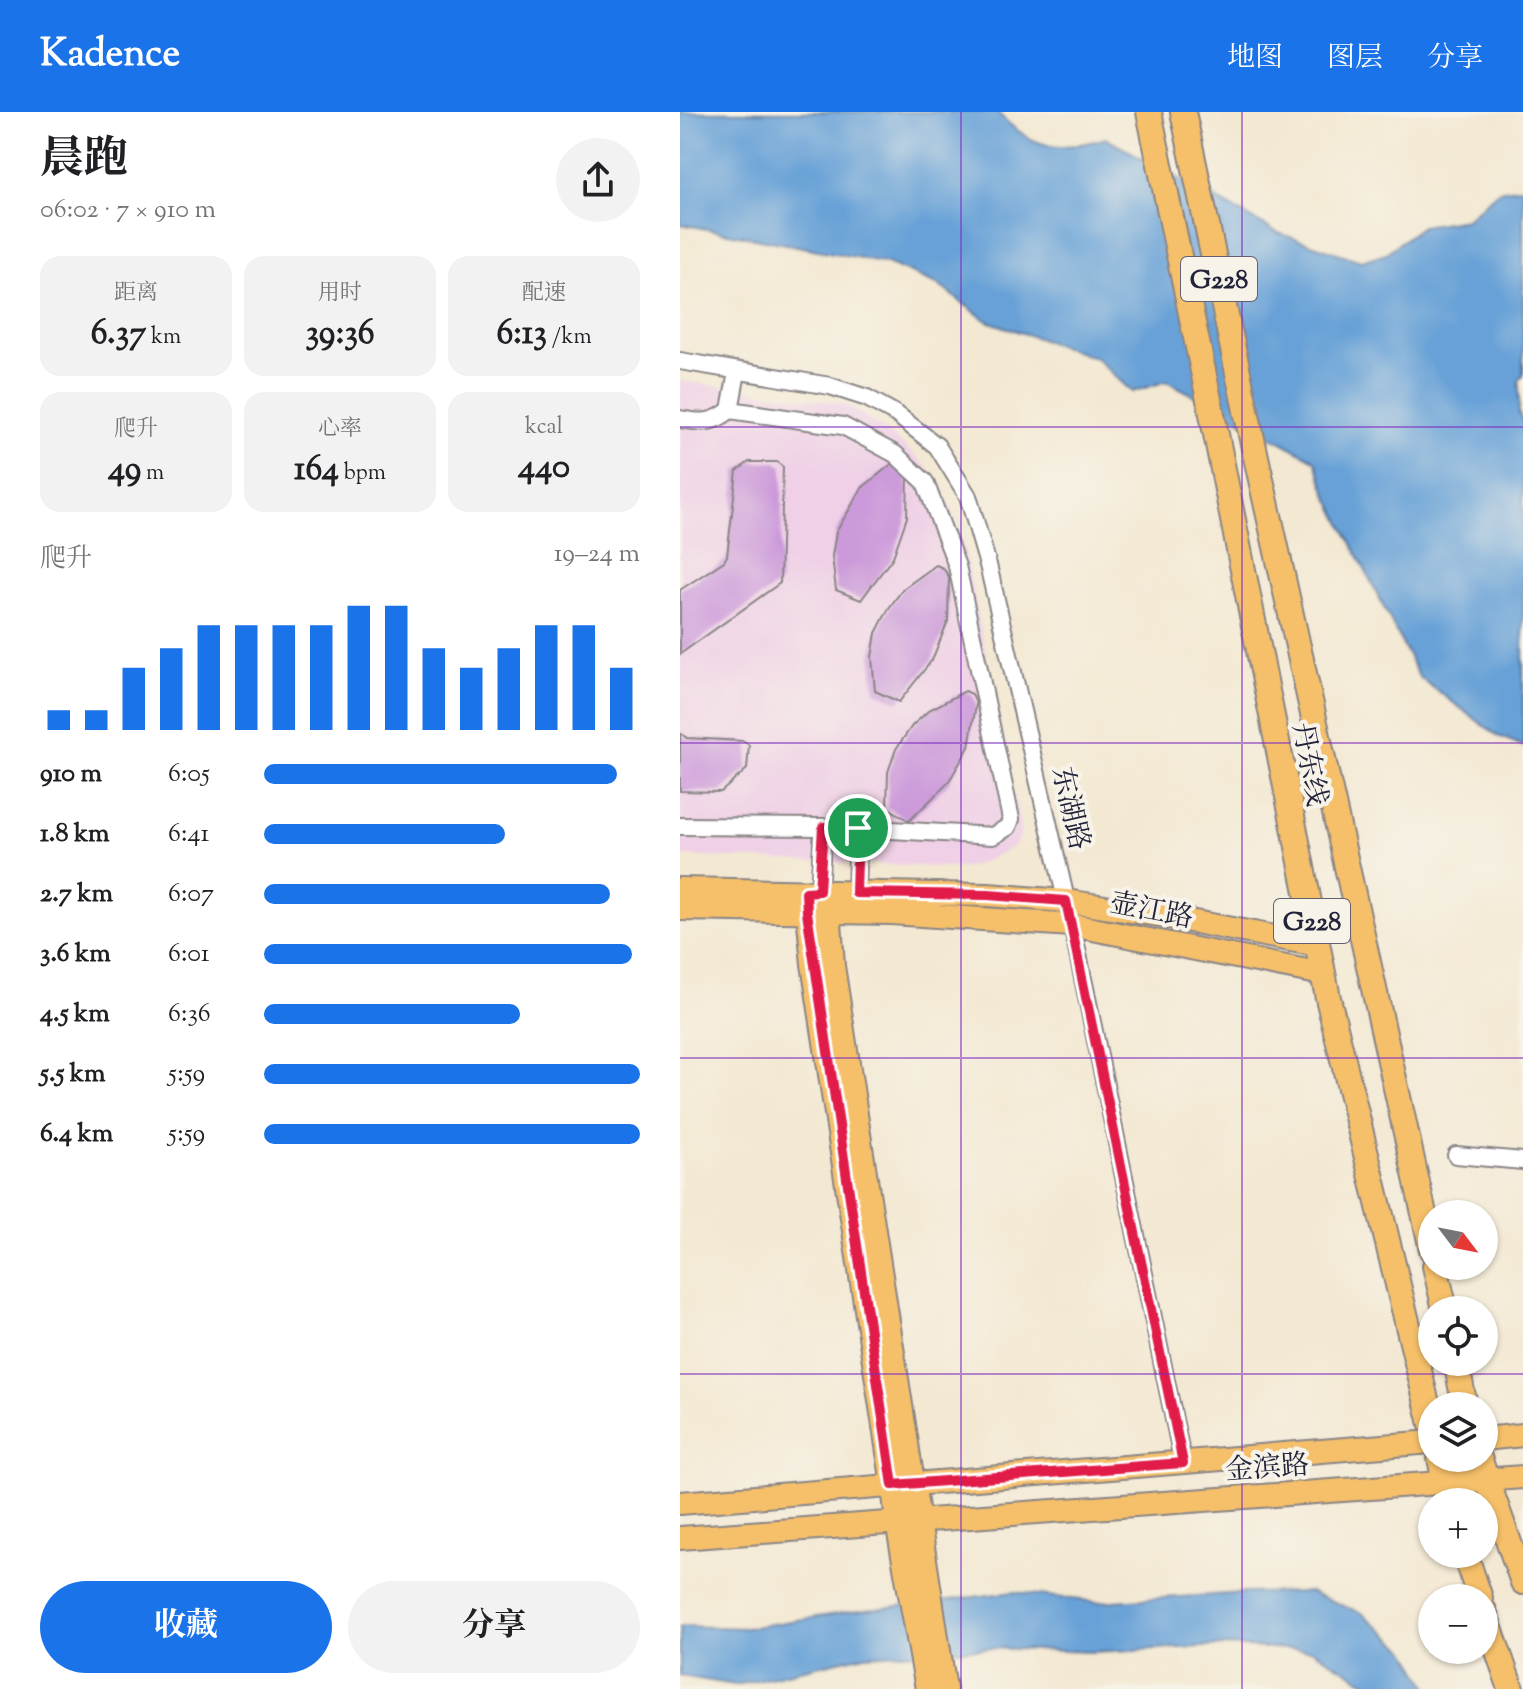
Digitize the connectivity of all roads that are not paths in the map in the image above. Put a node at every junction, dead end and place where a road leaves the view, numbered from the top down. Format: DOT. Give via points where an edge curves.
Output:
graph roads {
  1 [pos="1149,112"];
  2 [pos="1184,116"];
  3 [pos="680,361"];
  4 [pos="737,372"];
  5 [pos="730,410"];
  6 [pos="680,419"];
  7 [pos="680,826"];
  8 [pos="823,827"];
  9 [pos="858,828"];
  10 [pos="680,889"];
  11 [pos="856,893"];
  12 [pos="818,900"];
  13 [pos="1066,901"];
  14 [pos="680,909"];
  15 [pos="1072,925"];
  16 [pos="1317,945"];
  17 [pos="1323,974"];
  18 [pos="1456,1155"];
  19 [pos="1523,1161"];
  20 [pos="1421,1200"];
  21 [pos="1418,1315"];
  22 [pos="1404,1317"];
  23 [pos="1424,1392"];
  24 [pos="1523,1435"];
  25 [pos="1498,1438"];
  26 [pos="1418,1443"];
  27 [pos="1183,1463"];
  28 [pos="1478,1472"];
  29 [pos="1484,1472"];
  30 [pos="1498,1472"];
  31 [pos="1523,1477"];
  32 [pos="904,1485"];
  33 [pos="1454,1488"];
  34 [pos="1418,1495"];
  35 [pos="680,1503"];
  36 [pos="908,1521"];
  37 [pos="680,1538"];
  38 [pos="918,1580"];
  39 [pos="1523,1582"];
  40 [pos="1498,1651"];
  41 [pos="927,1689"];
  42 [pos="945,1689"];
  43 [pos="1511,1689"];
  1 -- 16 [label="highway, 丹东线 / G228"];
  2 -- 20 [label="highway, 丹东线 / G228"];
  3 -- 4 [label="street, 东湖路"];
  4 -- 5 [label="street"];
  4 -- 13 [label="street, 东湖路" via="830,386 867,398 937,446 968,496 988,565"];
  5 -- 6 [label="street" via="704,423"];
  5 -- 9 [label="street" via="843,426 895,454 925,482 957,566 1011,819 1008,827 993,836"];
  7 -- 8 [label="street"];
  8 -- 9 [label="street"];
  8 -- 12 [label="street"];
  9 -- 11 [label="street"];
  10 -- 12 [label="main road, 壶江路"];
  11 -- 12 [label="main road, 壶江路"];
  11 -- 13 [label="main road, 壶江路"];
  12 -- 14 [label="main road, 壶江路"];
  12 -- 15 [label="main road, 壶江路" via="891,913"];
  12 -- 32 [label="main road"];
  13 -- 15 [label="street, 东湖路"];
  13 -- 16 [label="main road, 壶江路"];
  15 -- 17 [label="main road, 壶江路"];
  15 -- 27 [label="street, 东湖路"];
  16 -- 17 [label="highway, 丹东线 / G228"];
  17 -- 22 [label="highway, 丹东线 / G228"];
  18 -- 19 [label="street"];
  21 -- 22 [label="highway"];
  22 -- 23 [label="highway, 丹东线 / G228"];
  24 -- 25 [label="main road"];
  26 -- 27 [label="main road, 金滨路"];
  27 -- 32 [label="main road, 金滨路"];
  28 -- 33 [label="main road, 金滨路"];
  29 -- 39 [label="highway"];
  30 -- 31 [label="main road, 金滨路"];
  32 -- 35 [label="main road, 金滨路"];
  32 -- 36 [label="main road"];
  34 -- 36 [label="main road, 金滨路"];
  36 -- 37 [label="main road, 金滨路"];
  36 -- 38 [label="main road"];
  38 -- 41 [label="main road"];
  38 -- 42 [label="main road"];
  40 -- 43 [label="highway"];
}
